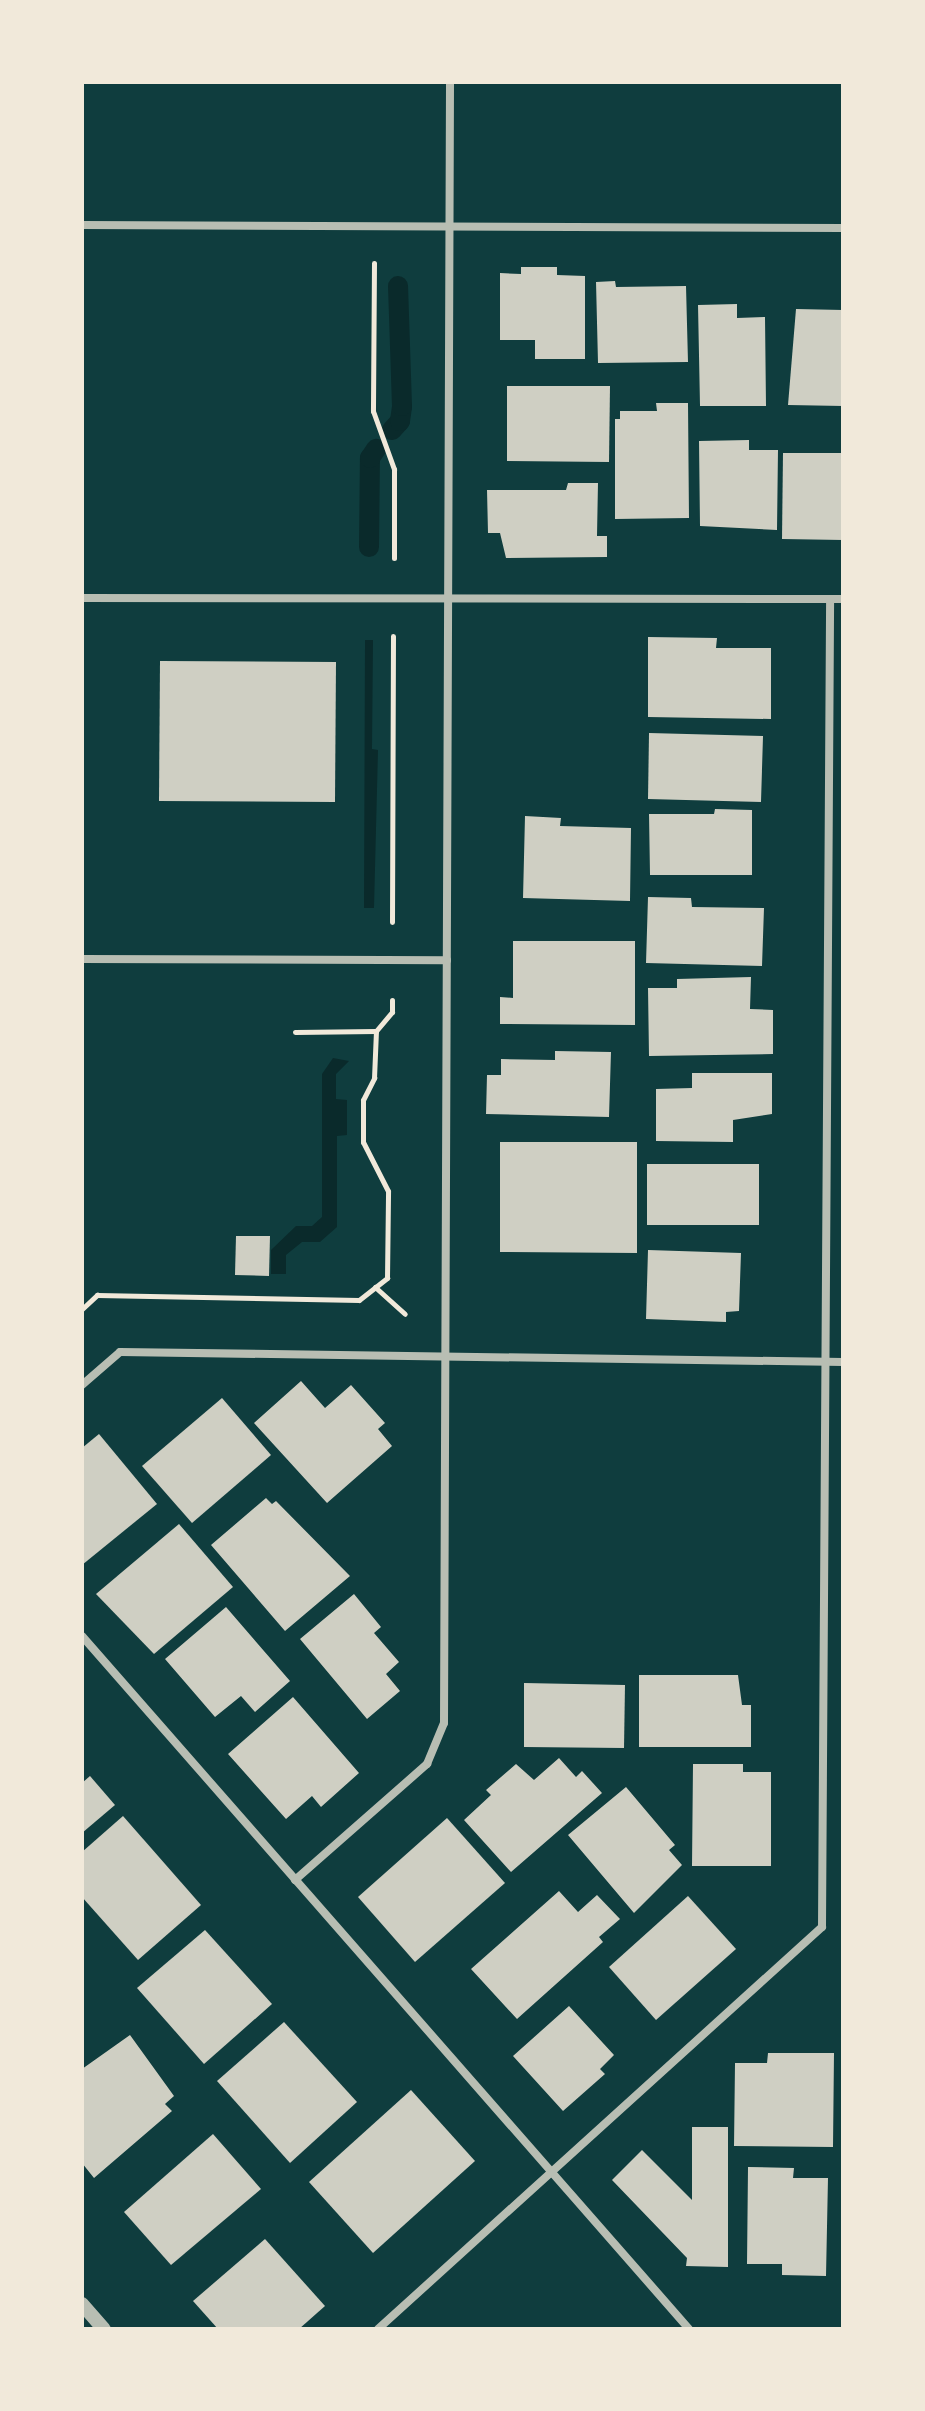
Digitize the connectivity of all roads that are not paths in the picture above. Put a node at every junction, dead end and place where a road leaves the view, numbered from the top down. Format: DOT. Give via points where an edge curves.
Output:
graph roads {
  1 [pos="450,82"];
  2 [pos="82,225"];
  3 [pos="449,225"];
  4 [pos="843,228"];
  5 [pos="82,598"];
  6 [pos="449,598"];
  7 [pos="830,599"];
  8 [pos="843,599"];
  9 [pos="82,959"];
  10 [pos="447,960"];
  11 [pos="446,1353"];
  12 [pos="824,1362"];
  13 [pos="843,1362"];
  14 [pos="82,1385"];
  15 [pos="82,1636"];
  16 [pos="295,1880"];
  17 [pos="549,2173"];
  18 [pos="82,2304"];
  19 [pos="104,2329"];
  20 [pos="378,2329"];
  21 [pos="689,2329"];
  1 -- 3 [label="street"];
  2 -- 3 [label="street"];
  3 -- 4 [label="street"];
  3 -- 6 [label="street"];
  5 -- 6 [label="street"];
  6 -- 7 [label="street"];
  6 -- 10 [label="street"];
  7 -- 8 [label="street"];
  7 -- 12 [label="street"];
  9 -- 10 [label="street"];
  10 -- 11 [label="street"];
  11 -- 12 [label="street"];
  11 -- 14 [label="street" via="120,1352"];
  11 -- 16 [label="street" via="444,1723 427,1764"];
  12 -- 13 [label="street"];
  12 -- 17 [label="street" via="822,1927"];
  15 -- 16 [label="street"];
  16 -- 17 [label="street"];
  17 -- 20 [label="street"];
  17 -- 21 [label="street"];
  18 -- 19 [label="street"];
}
